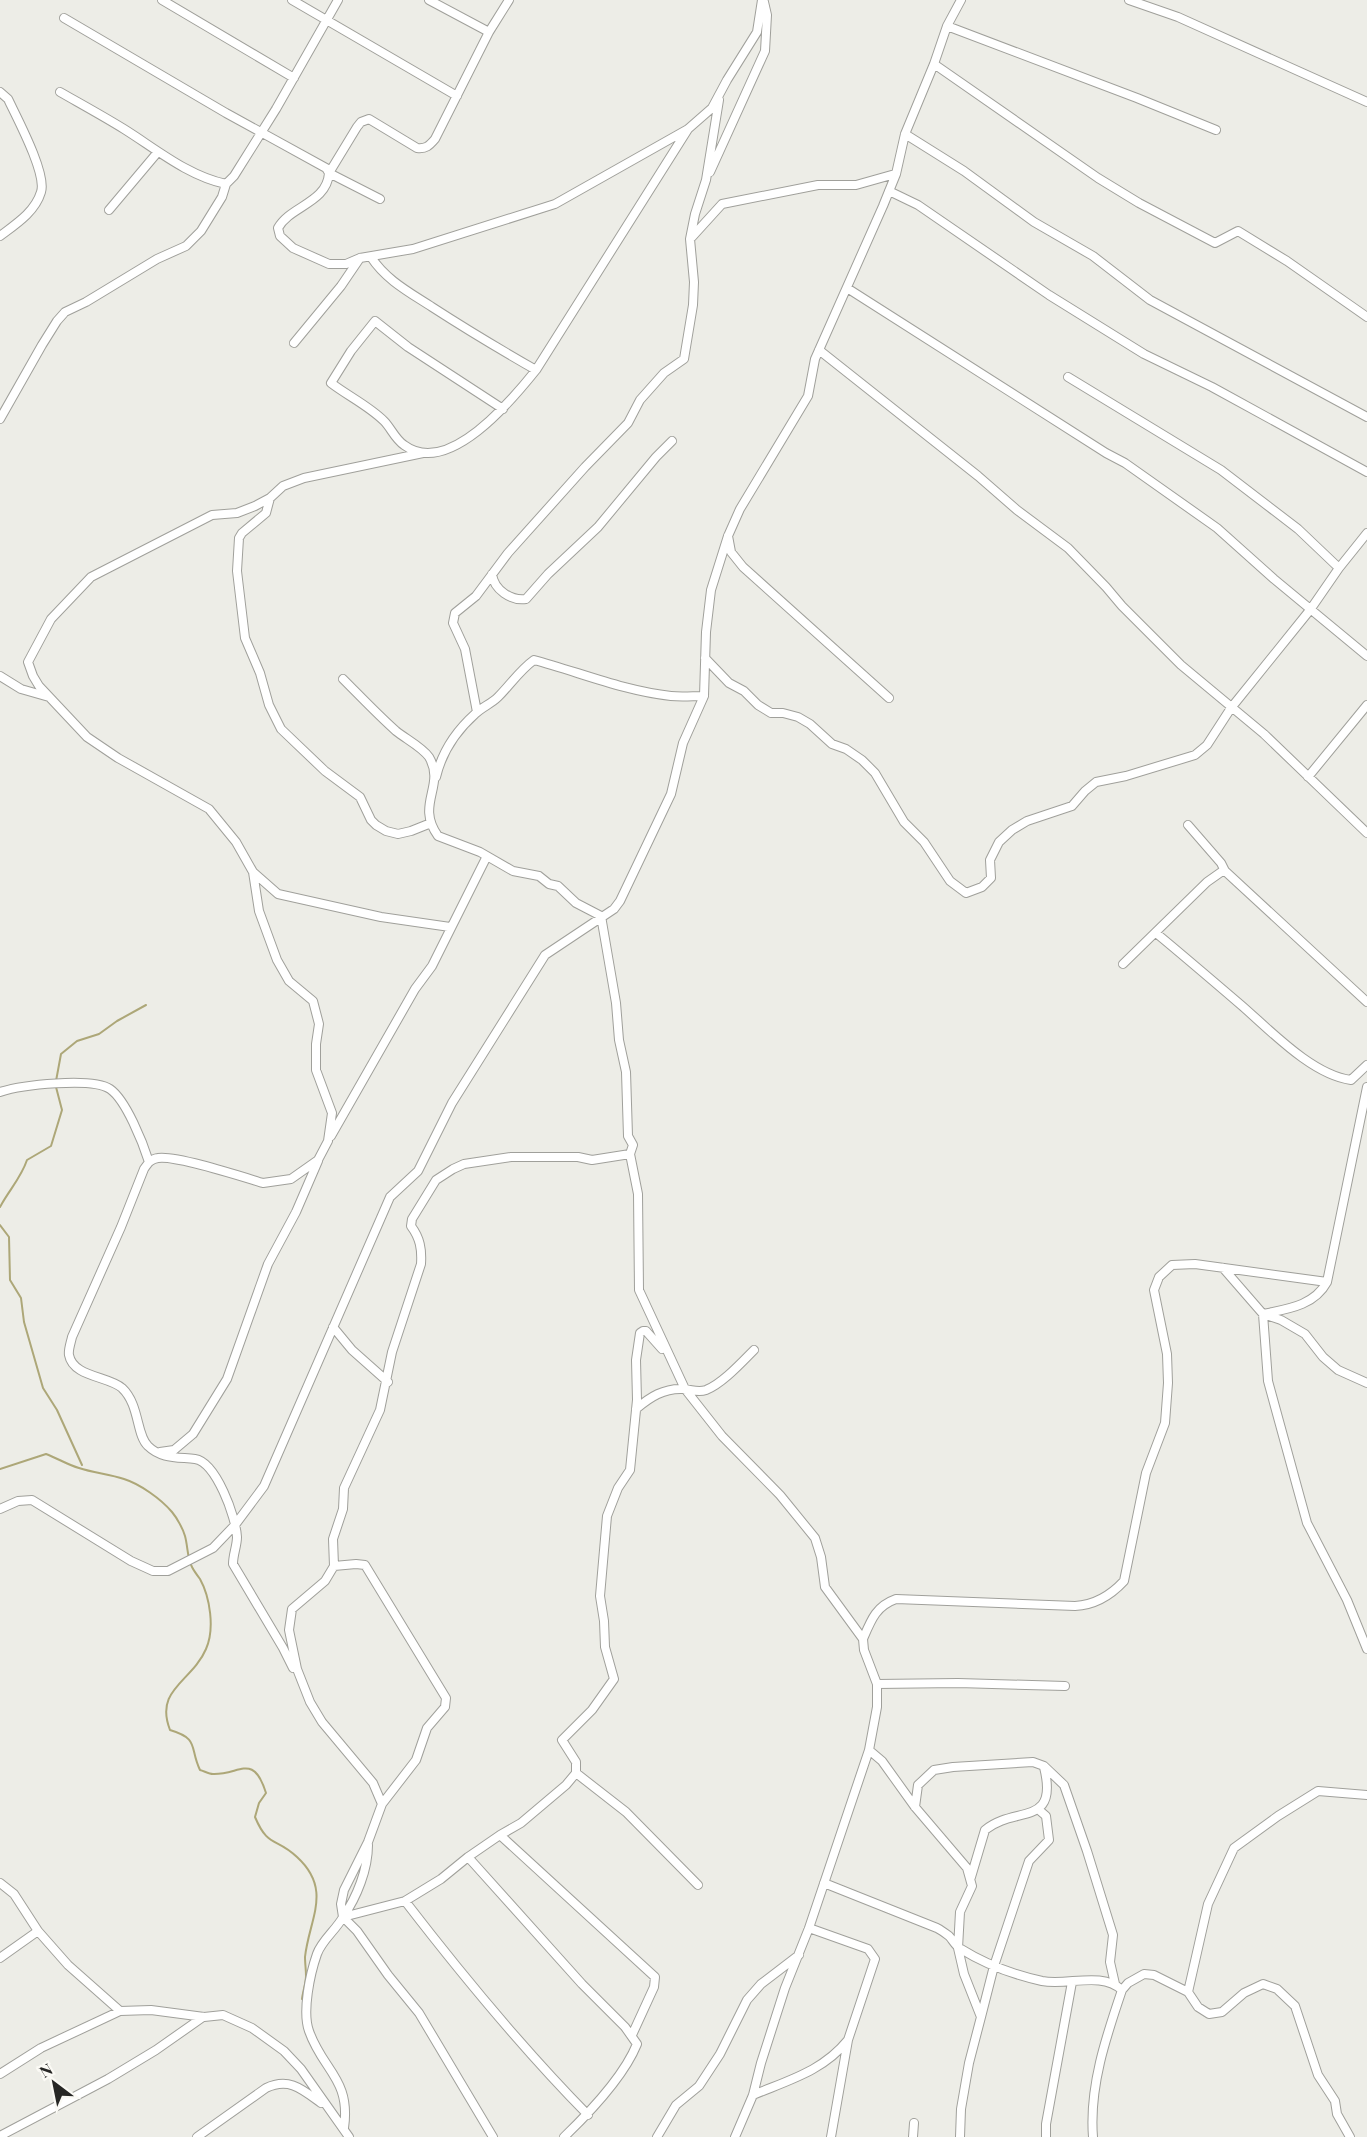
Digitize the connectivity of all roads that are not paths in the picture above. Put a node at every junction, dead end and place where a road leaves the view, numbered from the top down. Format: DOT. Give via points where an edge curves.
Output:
graph roads {
  1 [pos="162,0"];
  2 [pos="292,0"];
  3 [pos="338,0"];
  4 [pos="429,0"];
  5 [pos="509,0"];
  6 [pos="763,0"];
  7 [pos="961,0"];
  8 [pos="1129,0"];
  9 [pos="64,18"];
  10 [pos="326,20"];
  11 [pos="947,26"];
  12 [pos="489,32"];
  13 [pos="934,64"];
  14 [pos="294,78"];
  15 [pos="0,92"];
  16 [pos="60,92"];
  17 [pos="457,96"];
  18 [pos="719,96"];
  19 [pos="1367,102"];
  20 [pos="688,129"];
  21 [pos="1216,130"];
  22 [pos="261,132"];
  23 [pos="905,134"];
  24 [pos="157,153"];
  25 [pos="329,173"];
  26 [pos="895,174"];
  27 [pos="706,180"];
  28 [pos="226,184"];
  29 [pos="889,191"];
  30 [pos="380,199"];
  31 [pos="109,210"];
  32 [pos="0,236"];
  33 [pos="690,239"];
  34 [pos="371,257"];
  35 [pos="360,258"];
  36 [pos="847,288"];
  37 [pos="1367,317"];
  38 [pos="294,343"];
  39 [pos="819,350"];
  40 [pos="536,370"];
  41 [pos="1068,377"];
  42 [pos="503,409"];
  43 [pos="1367,417"];
  44 [pos="0,419"];
  45 [pos="672,441"];
  46 [pos="423,453"];
  47 [pos="1367,472"];
  48 [pos="270,498"];
  49 [pos="1367,533"];
  50 [pos="728,536"];
  51 [pos="1339,568"];
  52 [pos="492,574"];
  53 [pos="1310,610"];
  54 [pos="1367,656"];
  55 [pos="705,658"];
  56 [pos="0,676"];
  57 [pos="343,679"];
  58 [pos="704,696"];
  59 [pos="50,697"];
  60 [pos="890,698"];
  61 [pos="1367,705"];
  62 [pos="1231,708"];
  63 [pos="477,712"];
  64 [pos="1308,777"];
  65 [pos="436,780"];
  66 [pos="430,822"];
  67 [pos="1188,825"];
  68 [pos="1367,833"];
  69 [pos="487,856"];
  70 [pos="1224,870"];
  71 [pos="253,872"];
  72 [pos="601,916"];
  73 [pos="450,927"];
  74 [pos="1156,933"];
  75 [pos="1123,963"];
  76 [pos="1367,1002"];
  77 [pos="1367,1065"];
  78 [pos="1367,1087"];
  79 [pos="0,1092"];
  80 [pos="328,1141"];
  81 [pos="630,1154"];
  82 [pos="318,1160"];
  83 [pos="149,1161"];
  84 [pos="1223,1268"];
  85 [pos="1327,1282"];
  86 [pos="1263,1314"];
  87 [pos="333,1327"];
  88 [pos="754,1350"];
  89 [pos="668,1356"];
  90 [pos="388,1382"];
  91 [pos="1367,1383"];
  92 [pos="685,1389"];
  93 [pos="636,1409"];
  94 [pos="156,1453"];
  95 [pos="0,1509"];
  96 [pos="236,1525"];
  97 [pos="334,1566"];
  98 [pos="863,1639"];
  99 [pos="1367,1649"];
  100 [pos="298,1671"];
  101 [pos="877,1684"];
  102 [pos="1065,1686"];
  103 [pos="869,1750"];
  104 [pos="1044,1766"];
  105 [pos="576,1773"];
  106 [pos="1367,1795"];
  107 [pos="382,1804"];
  108 [pos="915,1807"];
  109 [pos="1039,1810"];
  110 [pos="500,1835"];
  111 [pos="468,1857"];
  112 [pos="971,1877"];
  113 [pos="0,1883"];
  114 [pos="824,1883"];
  115 [pos="698,1885"];
  116 [pos="0,1894"];
  117 [pos="14,1894"];
  118 [pos="405,1901"];
  119 [pos="343,1917"];
  120 [pos="808,1928"];
  121 [pos="38,1931"];
  122 [pos="958,1948"];
  123 [pos="799,1954"];
  124 [pos="0,1958"];
  125 [pos="994,1966"];
  126 [pos="1072,1983"];
  127 [pos="1119,1987"];
  128 [pos="1188,1992"];
  129 [pos="120,2011"];
  130 [pos="204,2017"];
  131 [pos="981,2017"];
  132 [pos="632,2035"];
  133 [pos="848,2040"];
  134 [pos="0,2074"];
  135 [pos="753,2095"];
  136 [pos="330,2110"];
  137 [pos="588,2115"];
  138 [pos="914,2123"];
  139 [pos="344,2128"];
  140 [pos="0,2136"];
  141 [pos="197,2137"];
  142 [pos="349,2137"];
  143 [pos="494,2137"];
  144 [pos="564,2137"];
  145 [pos="657,2137"];
  146 [pos="735,2137"];
  147 [pos="831,2137"];
  148 [pos="914,2137"];
  149 [pos="960,2137"];
  150 [pos="1046,2137"];
  151 [pos="1093,2137"];
  152 [pos="1350,2137"];
  1 -- 14 [label="street"];
  2 -- 10 [label="street"];
  3 -- 10 [label="street"];
  4 -- 12 [label="street"];
  5 -- 12 [label="street"];
  6 -- 18 [label="street" via="757,32"];
  6 -- 27 [label="street" via="767,15 765,51"];
  7 -- 11 [label="street"];
  8 -- 19 [label="street" via="1178,17"];
  9 -- 22 [label="street"];
  10 -- 14 [label="street"];
  10 -- 17 [label="street"];
  11 -- 13 [label="street"];
  11 -- 21 [label="street"];
  12 -- 17 [label="street"];
  13 -- 23 [label="street"];
  13 -- 37 [label="street" via="1139,203 1215,243 1238,231"];
  14 -- 22 [label="street"];
  15 -- 32 [label="street" via="8,99 41,173 42,191 27,215"];
  16 -- 24 [label="street"];
  17 -- 25 [label="street" via="429,146 417,148 369,119 357,127"];
  18 -- 20 [label="street" via="712,108"];
  18 -- 27 [label="street"];
  20 -- 34 [label="street" via="555,204 413,249"];
  20 -- 40 [label="street"];
  22 -- 25 [label="street"];
  22 -- 28 [label="street"];
  23 -- 26 [label="street"];
  23 -- 43 [label="street" via="1034,222 1093,256 1150,300"];
  24 -- 28 [label="street"];
  24 -- 31 [label="street"];
  25 -- 30 [label="street"];
  25 -- 35 [label="street" via="319,195 283,220 278,228 280,236 293,248 329,264 346,264"];
  26 -- 29 [label="street"];
  26 -- 33 [label="street" via="856,185 818,185 722,204"];
  27 -- 33 [label="street"];
  28 -- 44 [label="street" via="201,231 186,246 65,312"];
  29 -- 36 [label="street"];
  29 -- 47 [label="street" via="918,205 1048,295 1144,354"];
  33 -- 52 [label="street" via="693,306 684,359 664,373 640,400 628,423"];
  34 -- 35 [label="street"];
  34 -- 40 [label="street" via="393,282"];
  35 -- 38 [label="street"];
  36 -- 39 [label="street"];
  36 -- 53 [label="street" via="1173,495 1217,528"];
  39 -- 50 [label="street" via="808,396"];
  39 -- 62 [label="street" via="1068,548 1181,665"];
  40 -- 42 [label="street"];
  41 -- 51 [label="street" via="1221,470 1298,529"];
  42 -- 46 [label="street" via="450,449"];
  42 -- 46 [label="street" via="375,321 331,383 378,416 405,446"];
  45 -- 52 [label="street" via="597,527 526,599 507,596"];
  46 -- 48 [label="street" via="290,482"];
  48 -- 59 [label="street" via="237,513 212,515 91,577 51,619 28,662 36,681"];
  48 -- 66 [label="street" via="266,513 239,538 237,571 245,638 281,729 325,771 360,797 376,825 398,834"];
  49 -- 51 [label="street"];
  50 -- 55 [label="street" via="711,590"];
  50 -- 60 [label="street" via="731,552 743,567"];
  51 -- 53 [label="street"];
  52 -- 63 [label="street" via="476,596 455,614 453,623 465,649"];
  53 -- 54 [label="street"];
  53 -- 62 [label="street"];
  55 -- 58 [label="street"];
  55 -- 62 [label="street" via="729,683 771,713 798,717 832,744 862,760 875,772 904,822 924,842 950,881 966,893 992,878 990,860 999,842 1012,830 1072,806 1096,782 1195,755 1207,745"];
  56 -- 59 [label="street" via="21,689"];
  57 -- 65 [label="street" via="390,726 429,756"];
  58 -- 63 [label="street" via="640,691 534,660 496,699"];
  58 -- 72 [label="street" via="683,743 671,794 620,902"];
  59 -- 71 [label="street" via="104,749 209,809 236,842"];
  61 -- 64 [label="street"];
  62 -- 64 [label="street"];
  63 -- 65 [label="street" via="452,740"];
  64 -- 68 [label="street"];
  65 -- 66 [label="street" via="428,803"];
  66 -- 69 [label="street" via="438,836"];
  67 -- 70 [label="street"];
  69 -- 72 [label="street" via="513,871 539,876"];
  69 -- 73 [label="street"];
  70 -- 74 [label="street"];
  70 -- 76 [label="street"];
  71 -- 73 [label="street" via="278,894 290,898"];
  71 -- 80 [label="street" via="259,911 278,960 289,981 313,1000 319,1024 316,1070 332,1113"];
  72 -- 81 [label="street" via="626,1072 628,1136 633,1145"];
  72 -- 87 [label="street" via="545,955 458,1094 418,1171 390,1197"];
  73 -- 80 [label="street" via="432,966"];
  74 -- 75 [label="street"];
  74 -- 77 [label="street" via="1311,1064 1351,1080"];
  78 -- 85 [label="street"];
  79 -- 83 [label="street" via="34,1084 99,1084 111,1089 140,1135"];
  80 -- 82 [label="street"];
  81 -- 89 [label="street" via="638,1194 639,1290"];
  81 -- 90 [label="street" via="592,1160 494,1158 464,1164 436,1180 412,1219 411,1226 419,1236 421,1264 392,1352"];
  82 -- 83 [label="street" via="291,1179 269,1183 176,1160"];
  82 -- 94 [label="street" via="268,1264 222,1387 193,1434 174,1450"];
  83 -- 94 [label="street" via="72,1337 69,1355 84,1372 120,1386 129,1396 145,1444"];
  84 -- 85 [label="street"];
  84 -- 86 [label="street"];
  84 -- 98 [label="street" via="1172,1265 1159,1276 1154,1290 1167,1354 1165,1423 1146,1473 1124,1581 1101,1600 1083,1606 896,1599 874,1614"];
  85 -- 86 [label="street" via="1323,1291 1310,1301"];
  86 -- 91 [label="street" via="1305,1334 1338,1370"];
  86 -- 99 [label="street" via="1268,1381 1307,1523 1347,1600"];
  87 -- 90 [label="street"];
  87 -- 96 [label="street" via="264,1486"];
  88 -- 92 [label="street" via="707,1390"];
  89 -- 92 [label="street"];
  89 -- 93 [label="street" via="646,1331 640,1333"];
  90 -- 97 [label="street" via="380,1410 344,1488 343,1509 333,1539"];
  92 -- 93 [label="street" via="664,1391"];
  92 -- 98 [label="street" via="815,1538 825,1587"];
  93 -- 105 [label="street" via="630,1470 607,1516 600,1596 605,1647 614,1678 592,1710 562,1740 576,1762"];
  94 -- 96 [label="street" via="207,1463"];
  95 -- 96 [label="street" via="32,1500 153,1571 168,1571 213,1548"];
  96 -- 100 [label="street" via="233,1564 292,1668"];
  97 -- 100 [label="street" via="325,1581 292,1609 289,1630"];
  97 -- 107 [label="street" via="365,1565 446,1698 445,1707 428,1728 416,1760"];
  98 -- 101 [label="street"];
  100 -- 107 [label="street" via="322,1722 373,1783"];
  101 -- 102 [label="street"];
  101 -- 103 [label="street"];
  103 -- 108 [label="street" via="882,1761"];
  103 -- 114 [label="street"];
  104 -- 108 [label="street" via="1033,1762 934,1770 918,1785"];
  104 -- 109 [label="street" via="1046,1797"];
  104 -- 127 [label="street" via="1064,1785 1087,1851 1113,1935 1110,1962"];
  105 -- 110 [label="street" via="521,1823"];
  105 -- 115 [label="street" via="626,1812"];
  106 -- 128 [label="street" via="1318,1791 1234,1848 1208,1904"];
  107 -- 119 [label="street" via="344,1890"];
  108 -- 112 [label="street"];
  109 -- 112 [label="street" via="1007,1818 985,1830"];
  109 -- 125 [label="street" via="1046,1816 1049,1840 1029,1861"];
  110 -- 111 [label="street"];
  110 -- 132 [label="street" via="655,1977"];
  111 -- 118 [label="street"];
  111 -- 132 [label="street"];
  112 -- 122 [label="street" via="972,1886 960,1912"];
  113 -- 117 [label="street"];
  114 -- 120 [label="street"];
  114 -- 122 [label="street" via="937,1928"];
  116 -- 117 [label="street"];
  117 -- 121 [label="street"];
  118 -- 119 [label="street"];
  118 -- 137 [label="street" via="448,1957"];
  119 -- 139 [label="street" via="317,1953 306,2016 315,2046 344,2094"];
  119 -- 143 [label="street" via="419,2013"];
  120 -- 123 [label="street"];
  120 -- 133 [label="street" via="868,1949 875,1959"];
  121 -- 124 [label="street"];
  121 -- 129 [label="street" via="68,1965"];
  122 -- 125 [label="street"];
  122 -- 131 [label="street"];
  123 -- 135 [label="street" via="774,2020"];
  123 -- 145 [label="street" via="747,2000 699,2086 676,2105"];
  125 -- 126 [label="street" via="1043,1981"];
  125 -- 131 [label="street"];
  126 -- 127 [label="street" via="1094,1980"];
  126 -- 150 [label="street"];
  127 -- 128 [label="street" via="1144,1974"];
  127 -- 151 [label="street" via="1102,2046 1091,2120"];
  128 -- 152 [label="street" via="1198,2007 1209,2014 1222,2012 1244,1993 1263,1984 1277,1989 1295,2006 1318,2075 1335,2101 1337,2115"];
  129 -- 130 [label="street" via="151,2010"];
  129 -- 134 [label="street" via="41,2048"];
  130 -- 136 [label="street" via="223,2015 252,2028 284,2051"];
  130 -- 140 [label="street" via="108,2079"];
  131 -- 149 [label="street" via="961,2109"];
  132 -- 137 [label="street" via="637,2044 631,2059"];
  133 -- 135 [label="street" via="823,2065"];
  133 -- 147 [label="street"];
  135 -- 146 [label="street"];
  136 -- 139 [label="street"];
  136 -- 141 [label="street" via="299,2088 277,2082"];
  137 -- 144 [label="street"];
  138 -- 148 [label="street"];
  139 -- 142 [label="street"];
}
